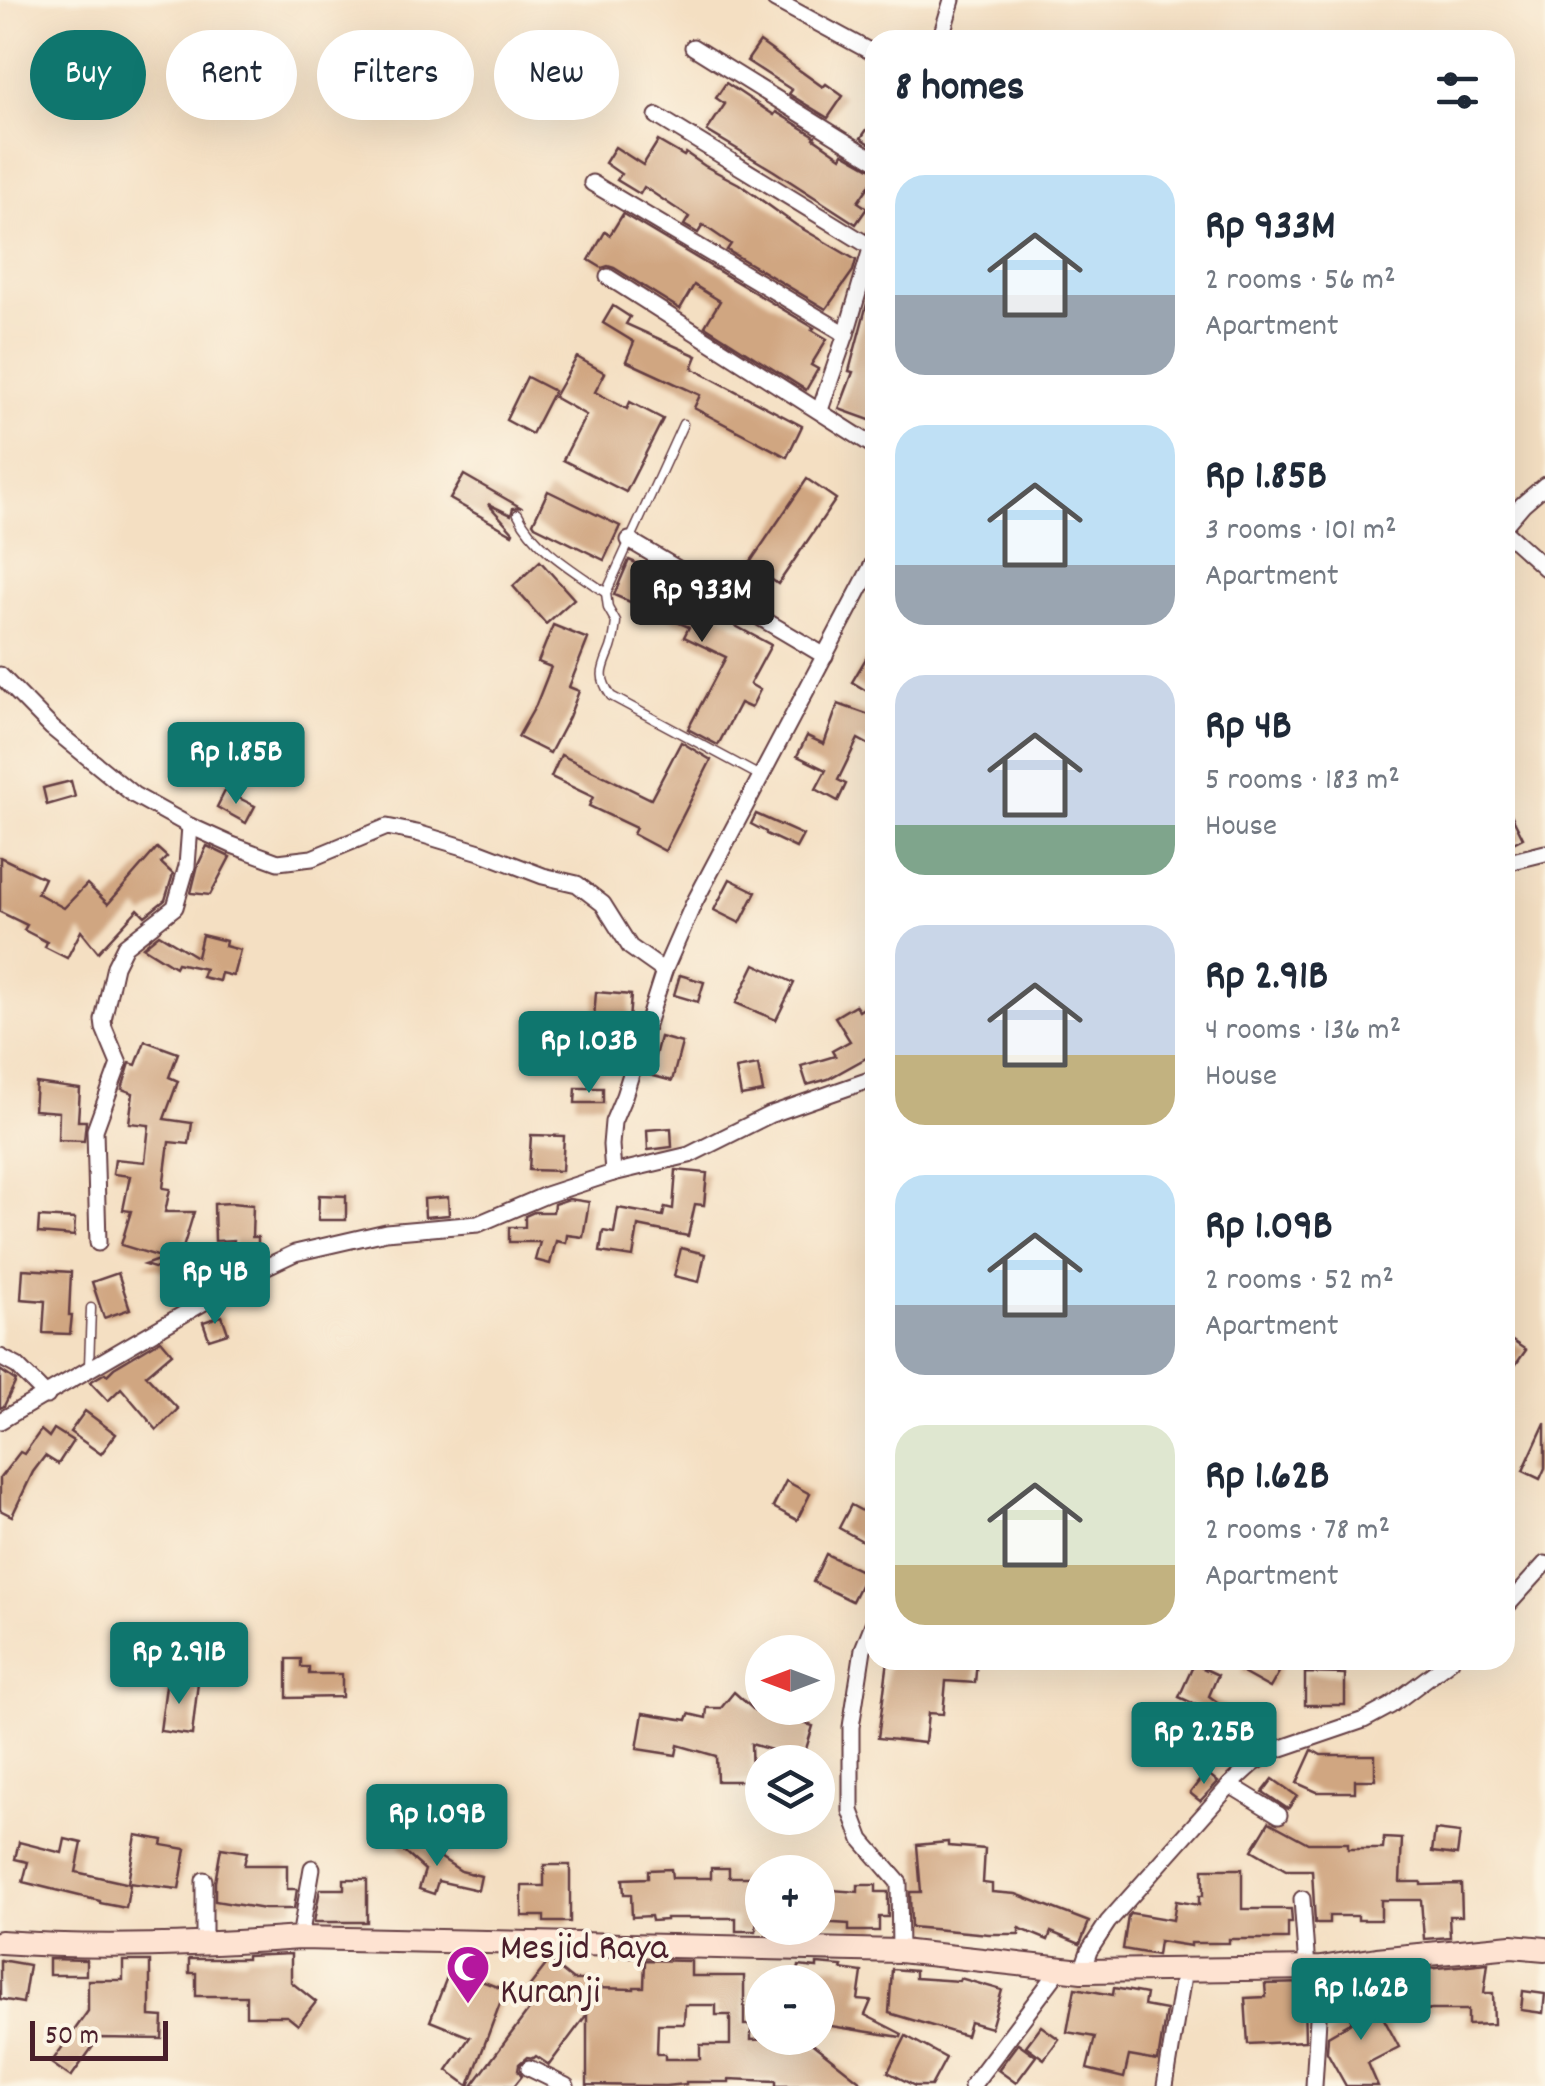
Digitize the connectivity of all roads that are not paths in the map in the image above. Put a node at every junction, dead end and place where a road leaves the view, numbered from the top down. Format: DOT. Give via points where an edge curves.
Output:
graph roads {
  1 [pos="774,0"];
  2 [pos="952,0"];
  3 [pos="943,30"];
  4 [pos="693,47"];
  5 [pos="865,49"];
  6 [pos="657,116"];
  7 [pos="865,154"];
  8 [pos="592,182"];
  9 [pos="865,236"];
  10 [pos="865,269"];
  11 [pos="608,277"];
  12 [pos="846,334"];
  13 [pos="820,410"];
  14 [pos="682,424"];
  15 [pos="865,439"];
  16 [pos="1545,485"];
  17 [pos="518,514"];
  18 [pos="1515,515"];
  19 [pos="1515,538"];
  20 [pos="629,540"];
  21 [pos="1545,568"];
  22 [pos="865,579"];
  23 [pos="606,593"];
  24 [pos="825,656"];
  25 [pos="0,675"];
  26 [pos="762,777"];
  27 [pos="190,826"];
  28 [pos="1545,853"];
  29 [pos="1515,860"];
  30 [pos="664,971"];
  31 [pos="865,1081"];
  32 [pos="613,1173"];
  33 [pos="98,1242"];
  34 [pos="91,1308"];
  35 [pos="0,1358"];
  36 [pos="89,1370"];
  37 [pos="47,1396"];
  38 [pos="0,1421"];
  39 [pos="1545,1564"];
  40 [pos="1515,1597"];
  41 [pos="865,1644"];
  42 [pos="1438,1670"];
  43 [pos="1230,1785"];
  44 [pos="1280,1815"];
  45 [pos="312,1868"];
  46 [pos="204,1880"];
  47 [pos="1302,1899"];
  48 [pos="300,1938"];
  49 [pos="0,1942"];
  50 [pos="204,1944"];
  51 [pos="1545,1949"];
  52 [pos="900,1951"];
  53 [pos="1314,1968"];
  54 [pos="1071,1970"];
  55 [pos="1184,1970"];
  56 [pos="529,2068"];
  57 [pos="566,2086"];
  58 [pos="972,2086"];
  59 [pos="1166,2086"];
  60 [pos="1314,2086"];
  1 -- 5 [label="street"];
  2 -- 3 [label="street"];
  4 -- 7 [label="street"];
  6 -- 9 [label="street"];
  8 -- 12 [label="street"];
  10 -- 12 [label="street"];
  11 -- 13 [label="street"];
  12 -- 13 [label="street"];
  13 -- 15 [label="street"];
  14 -- 20 [label="lane"];
  16 -- 18 [label="street"];
  17 -- 23 [label="lane" via="556,558"];
  19 -- 21 [label="street"];
  20 -- 23 [label="lane"];
  20 -- 24 [label="street"];
  22 -- 24 [label="street"];
  23 -- 26 [label="lane" via="616,622 602,668 610,696"];
  24 -- 26 [label="street"];
  25 -- 27 [label="street" via="134,795"];
  26 -- 30 [label="street"];
  27 -- 30 [label="street" via="278,862 312,858 387,827 449,843 576,884 603,904 630,947"];
  27 -- 33 [label="street" via="188,866 174,907 125,946 108,996 104,1028 119,1064 95,1130"];
  28 -- 29 [label="street"];
  30 -- 32 [label="street" via="613,1122"];
  31 -- 32 [label="street" via="769,1115 689,1155"];
  32 -- 36 [label="street" via="478,1224 386,1232 295,1253"];
  34 -- 36 [label="lane"];
  35 -- 37 [label="street" via="18,1366"];
  36 -- 37 [label="street"];
  37 -- 38 [label="street"];
  39 -- 40 [label="street"];
  41 -- 52 [label="street" via="852,1727 851,1811 862,1840 898,1883"];
  42 -- 43 [label="street" via="1390,1706 1276,1750"];
  43 -- 44 [label="street"];
  43 -- 54 [label="street"];
  45 -- 48 [label="street"];
  46 -- 50 [label="street"];
  47 -- 53 [label="street"];
  48 -- 50 [label="street"];
  48 -- 52 [label="street"];
  49 -- 50 [label="street"];
  51 -- 53 [label="street" via="1512,1946"];
  52 -- 54 [label="street"];
  53 -- 55 [label="street"];
  53 -- 60 [label="street"];
  54 -- 55 [label="street"];
  54 -- 58 [label="street"];
  55 -- 59 [label="street"];
  56 -- 57 [label="street"];
}
